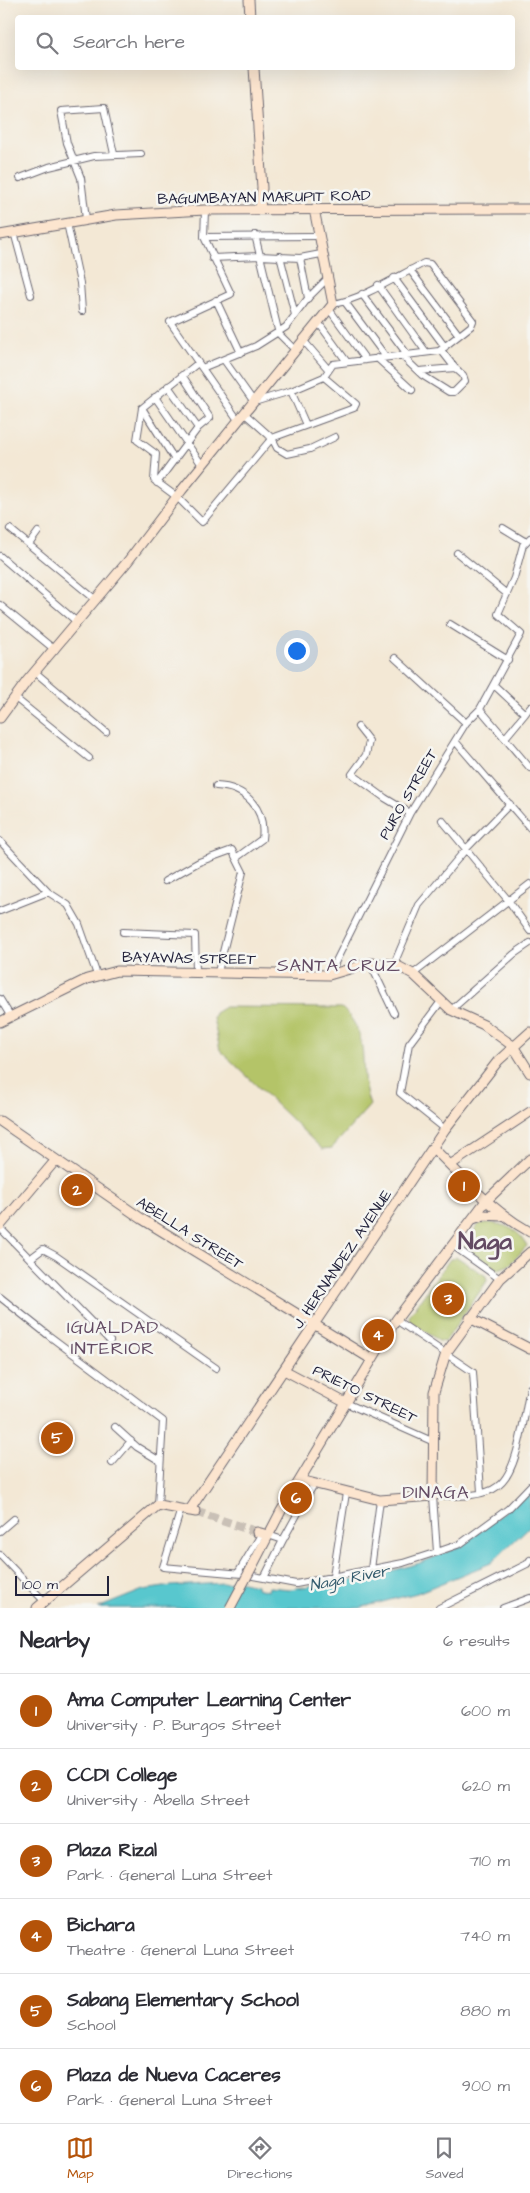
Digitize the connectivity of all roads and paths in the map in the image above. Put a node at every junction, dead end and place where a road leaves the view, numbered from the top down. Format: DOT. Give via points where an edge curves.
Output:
graph roads {
  1 [pos="249,0"];
  2 [pos="250,15"];
  3 [pos="254,70"];
  4 [pos="114,154"];
  5 [pos="141,154"];
  6 [pos="74,160"];
  7 [pos="20,178"];
  8 [pos="260,209"];
  9 [pos="314,209"];
  10 [pos="530,209"];
  11 [pos="205,210"];
  12 [pos="86,219"];
  13 [pos="68,223"];
  14 [pos="14,232"];
  15 [pos="0,235"];
  16 [pos="255,235"];
  17 [pos="318,236"];
  18 [pos="204,237"];
  19 [pos="321,254"];
  20 [pos="260,256"];
  21 [pos="280,256"];
  22 [pos="212,258"];
  23 [pos="300,258"];
  24 [pos="410,270"];
  25 [pos="328,278"];
  26 [pos="394,278"];
  27 [pos="378,285"];
  28 [pos="362,294"];
  29 [pos="31,295"];
  30 [pos="308,298"];
  31 [pos="216,300"];
  32 [pos="345,302"];
  33 [pos="331,306"];
  34 [pos="82,311"];
  35 [pos="295,315"];
  36 [pos="318,322"];
  37 [pos="278,332"];
  38 [pos="459,335"];
  39 [pos="304,340"];
  40 [pos="443,349"];
  41 [pos="295,350"];
  42 [pos="426,352"];
  43 [pos="241,353"];
  44 [pos="404,355"];
  45 [pos="386,357"];
  46 [pos="377,358"];
  47 [pos="224,360"];
  48 [pos="366,360"];
  49 [pos="347,362"];
  50 [pos="200,365"];
  51 [pos="455,368"];
  52 [pos="328,369"];
  53 [pos="419,372"];
  54 [pos="182,375"];
  55 [pos="324,378"];
  56 [pos="168,386"];
  57 [pos="412,390"];
  58 [pos="291,391"];
  59 [pos="155,397"];
  60 [pos="254,402"];
  61 [pos="142,408"];
  62 [pos="241,416"];
  63 [pos="306,426"];
  64 [pos="198,428"];
  65 [pos="272,438"];
  66 [pos="335,438"];
  67 [pos="188,445"];
  68 [pos="175,460"];
  69 [pos="202,465"];
  70 [pos="157,483"];
  71 [pos="177,497"];
  72 [pos="503,528"];
  73 [pos="10,529"];
  74 [pos="38,532"];
  75 [pos="528,540"];
  76 [pos="30,544"];
  77 [pos="456,553"];
  78 [pos="0,556"];
  79 [pos="507,594"];
  80 [pos="96,600"];
  81 [pos="0,605"];
  82 [pos="77,622"];
  83 [pos="450,624"];
  84 [pos="55,650"];
  85 [pos="396,658"];
  86 [pos="508,660"];
  87 [pos="35,672"];
  88 [pos="494,685"];
  89 [pos="14,697"];
  90 [pos="530,707"];
  91 [pos="480,709"];
  92 [pos="525,714"];
  93 [pos="0,718"];
  94 [pos="466,723"];
  95 [pos="358,727"];
  96 [pos="106,732"];
  97 [pos="505,738"];
  98 [pos="455,741"];
  99 [pos="89,758"];
  100 [pos="530,768"];
  101 [pos="216,786"];
  102 [pos="510,804"];
  103 [pos="410,813"];
  104 [pos="442,820"];
  105 [pos="530,828"];
  106 [pos="0,841"];
  107 [pos="466,849"];
  108 [pos="236,858"];
  109 [pos="165,881"];
  110 [pos="530,884"];
  111 [pos="48,892"];
  112 [pos="508,900"];
  113 [pos="0,911"];
  114 [pos="530,931"];
  115 [pos="123,932"];
  116 [pos="530,943"];
  117 [pos="370,963"];
  118 [pos="394,964"];
  119 [pos="196,972"];
  120 [pos="218,972"];
  121 [pos="413,974"];
  122 [pos="329,975"];
  123 [pos="97,976"];
  124 [pos="0,999"];
  125 [pos="442,1000"];
  126 [pos="451,1010"];
  127 [pos="394,1013"];
  128 [pos="11,1017"];
  129 [pos="0,1022"];
  130 [pos="530,1032"];
  131 [pos="513,1046"];
  132 [pos="530,1073"];
  133 [pos="530,1112"];
  134 [pos="0,1121"];
  135 [pos="445,1129"];
  136 [pos="433,1148"];
  137 [pos="530,1159"];
  138 [pos="55,1161"];
  139 [pos="450,1165"];
  140 [pos="485,1202"];
  141 [pos="507,1219"];
  142 [pos="471,1221"];
  143 [pos="0,1227"];
  144 [pos="530,1232"];
  145 [pos="452,1245"];
  146 [pos="530,1252"];
  147 [pos="31,1258"];
  148 [pos="500,1279"];
  149 [pos="0,1297"];
  150 [pos="470,1318"];
  151 [pos="396,1320"];
  152 [pos="313,1325"];
  153 [pos="110,1341"];
  154 [pos="530,1349"];
  155 [pos="446,1353"];
  156 [pos="371,1359"];
  157 [pos="216,1368"];
  158 [pos="284,1370"];
  159 [pos="530,1388"];
  160 [pos="346,1403"];
  161 [pos="115,1427"];
  162 [pos="131,1441"];
  163 [pos="434,1442"];
  164 [pos="160,1461"];
  165 [pos="112,1464"];
  166 [pos="300,1480"];
  167 [pos="314,1484"];
  168 [pos="530,1486"];
  169 [pos="482,1492"];
  170 [pos="346,1493"];
  171 [pos="433,1496"];
  172 [pos="380,1500"];
  173 [pos="158,1505"];
  174 [pos="189,1511"];
  175 [pos="14,1519"];
  176 [pos="0,1532"];
  177 [pos="262,1533"];
  178 [pos="283,1540"];
  179 [pos="437,1552"];
  180 [pos="0,1554"];
  181 [pos="530,1560"];
  182 [pos="371,1570"];
  183 [pos="238,1573"];
  184 [pos="333,1576"];
  185 [pos="264,1578"];
  186 [pos="530,1598"];
  187 [pos="46,1602"];
  188 [pos="454,1605"];
  189 [pos="37,1608"];
  190 [pos="230,1608"];
  191 [pos="439,1608"];
  192 [pos="503,1608"];
  1 -- 2 [label="street"];
  3 -- 8 [label="street" via="262,188"];
  4 -- 5 [label="street"];
  4 -- 6 [label="street"];
  4 -- 6 [label="street" via="104,108 61,111"];
  6 -- 7 [label="street"];
  6 -- 12 [label="street" via="81,178"];
  8 -- 9 [label="street, BAGUMBAYAN MARUPIT ROAD"];
  8 -- 11 [label="street, BAGUMBAYAN MARUPIT ROAD"];
  9 -- 10 [label="street, BAGUMBAYAN MARUPIT ROAD"];
  9 -- 17 [label="street"];
  11 -- 12 [label="street, BAGUMBAYAN MARUPIT ROAD"];
  11 -- 18 [label="street"];
  12 -- 13 [label="street, BAGUMBAYAN MARUPIT ROAD"];
  13 -- 14 [label="street, BAGUMBAYAN MARUPIT ROAD"];
  13 -- 34 [label="street" via="80,282"];
  14 -- 15 [label="street, BAGUMBAYAN MARUPIT ROAD"];
  14 -- 29 [label="street"];
  16 -- 17 [label="street"];
  16 -- 18 [label="street"];
  16 -- 20 [label="street"];
  17 -- 19 [label="street"];
  18 -- 22 [label="street"];
  19 -- 23 [label="street"];
  19 -- 25 [label="street"];
  20 -- 21 [label="street"];
  20 -- 22 [label="street"];
  20 -- 37 [label="street"];
  21 -- 23 [label="street"];
  21 -- 35 [label="street"];
  22 -- 31 [label="street" via="231,294"];
  23 -- 30 [label="street"];
  24 -- 26 [label="street"];
  24 -- 38 [label="street"];
  24 -- 38 [label="street" via="424,263 430,264 441,278 473,321"];
  25 -- 30 [label="street"];
  25 -- 33 [label="street"];
  26 -- 27 [label="street"];
  26 -- 40 [label="street"];
  27 -- 28 [label="street"];
  27 -- 42 [label="street"];
  28 -- 32 [label="street"];
  28 -- 44 [label="street"];
  30 -- 35 [label="street"];
  31 -- 43 [label="street"];
  31 -- 50 [label="street" via="170,322"];
  32 -- 33 [label="street"];
  32 -- 45 [label="street"];
  33 -- 36 [label="street"];
  33 -- 48 [label="street"];
  35 -- 37 [label="street"];
  36 -- 39 [label="street"];
  36 -- 49 [label="street"];
  37 -- 41 [label="street"];
  37 -- 43 [label="street"];
  38 -- 40 [label="street"];
  39 -- 41 [label="street"];
  39 -- 52 [label="street"];
  40 -- 42 [label="street"];
  40 -- 51 [label="street"];
  41 -- 60 [label="street"];
  42 -- 44 [label="street"];
  43 -- 47 [label="street"];
  44 -- 45 [label="street"];
  44 -- 53 [label="street"];
  45 -- 46 [label="street"];
  46 -- 48 [label="street"];
  46 -- 57 [label="street"];
  47 -- 50 [label="street"];
  47 -- 60 [label="street"];
  48 -- 49 [label="street"];
  49 -- 52 [label="street" via="333,364"];
  50 -- 54 [label="street"];
  50 -- 62 [label="street"];
  51 -- 53 [label="street"];
  51 -- 53 [label="street" via="465,381 454,392"];
  52 -- 55 [label="street"];
  54 -- 56 [label="street"];
  54 -- 64 [label="street" via="210,418"];
  55 -- 58 [label="street"];
  55 -- 63 [label="street" via="356,404 354,408"];
  56 -- 59 [label="street"];
  56 -- 64 [label="street"];
  58 -- 60 [label="street"];
  58 -- 63 [label="street"];
  59 -- 61 [label="street"];
  59 -- 67 [label="street"];
  60 -- 62 [label="street"];
  61 -- 68 [label="street"];
  61 -- 70 [label="street" via="137,440 156,454 153,476"];
  62 -- 65 [label="street"];
  62 -- 69 [label="street"];
  63 -- 65 [label="street"];
  64 -- 67 [label="street"];
  65 -- 66 [label="street" via="277,448 287,454 310,450"];
  65 -- 71 [label="street" via="202,522"];
  67 -- 68 [label="street"];
  67 -- 69 [label="street"];
  68 -- 70 [label="street"];
  69 -- 71 [label="street"];
  70 -- 71 [label="street"];
  71 -- 80 [label="street"];
  72 -- 75 [label="street"];
  73 -- 76 [label="street"];
  74 -- 76 [label="street"];
  75 -- 79 [label="street"];
  76 -- 80 [label="street"];
  77 -- 79 [label="street"];
  78 -- 82 [label="street"];
  79 -- 86 [label="street, PURO STREET" via="498,614 521,634"];
  80 -- 82 [label="street"];
  81 -- 84 [label="street"];
  82 -- 84 [label="street"];
  83 -- 86 [label="street"];
  84 -- 87 [label="street"];
  85 -- 94 [label="street"];
  86 -- 88 [label="street, PURO STREET"];
  87 -- 89 [label="street"];
  87 -- 96 [label="street"];
  88 -- 91 [label="street, PURO STREET"];
  88 -- 92 [label="street"];
  89 -- 93 [label="street"];
  89 -- 99 [label="street"];
  90 -- 92 [label="street"];
  91 -- 94 [label="street, PURO STREET"];
  91 -- 97 [label="street"];
  92 -- 97 [label="street"];
  94 -- 98 [label="street, PURO STREET"];
  95 -- 103 [label="street" via="369,740 366,755 352,774"];
  97 -- 100 [label="street"];
  98 -- 102 [label="street"];
  98 -- 103 [label="street, PURO STREET"];
  101 -- 108 [label="street" via="241,791 250,799 264,829 262,839"];
  102 -- 105 [label="street"];
  102 -- 107 [label="street"];
  103 -- 122 [label="street, PURO STREET"];
  104 -- 107 [label="street"];
  106 -- 111 [label="street"];
  107 -- 112 [label="street"];
  107 -- 118 [label="street" via="419,904"];
  108 -- 109 [label="street" via="232,850 199,862"];
  108 -- 120 [label="street" via="242,872"];
  110 -- 112 [label="street"];
  111 -- 113 [label="street"];
  111 -- 123 [label="street" via="68,905 79,924"];
  112 -- 114 [label="street"];
  112 -- 121 [label="street"];
  115 -- 119 [label="street" via="195,935"];
  116 -- 126 [label="street"];
  117 -- 118 [label="street, BAYAWAS STREET"];
  117 -- 122 [label="street, BAYAWAS STREET"];
  117 -- 127 [label="street"];
  118 -- 121 [label="street"];
  119 -- 120 [label="street, BAYAWAS STREET"];
  119 -- 123 [label="street, BAYAWAS STREET" via="117,971"];
  120 -- 122 [label="street, BAYAWAS STREET"];
  121 -- 125 [label="street"];
  123 -- 128 [label="street, BAYAWAS STREET"];
  124 -- 128 [label="street"];
  125 -- 126 [label="street"];
  125 -- 135 [label="street" via="409,1044 400,1092"];
  126 -- 131 [label="street" via="484,1025"];
  128 -- 129 [label="street, BAYAWAS STREET"];
  130 -- 131 [label="street, J. HERNANDEZ AVENUE"];
  131 -- 132 [label="street"];
  131 -- 135 [label="street, J. HERNANDEZ AVENUE"];
  133 -- 139 [label="street"];
  134 -- 138 [label="street, ABELLA STREET"];
  135 -- 136 [label="street, J. HERNANDEZ AVENUE"];
  136 -- 139 [label="street"];
  136 -- 152 [label="street, J. HERNANDEZ AVENUE"];
  137 -- 140 [label="street"];
  138 -- 143 [label="street"];
  138 -- 152 [label="street, ABELLA STREET"];
  139 -- 140 [label="street"];
  140 -- 141 [label="street"];
  140 -- 142 [label="street"];
  141 -- 142 [label="street" via="490,1214"];
  141 -- 144 [label="street"];
  142 -- 145 [label="street"];
  143 -- 147 [label="street"];
  145 -- 148 [label="street"];
  145 -- 151 [label="street"];
  146 -- 148 [label="street"];
  147 -- 153 [label="street"];
  147 -- 157 [label="street" via="43,1249"];
  148 -- 150 [label="street"];
  149 -- 164 [label="street" via="163,1421"];
  150 -- 154 [label="street"];
  150 -- 155 [label="street"];
  151 -- 155 [label="street"];
  151 -- 156 [label="street"];
  152 -- 156 [label="street, ABELLA STREET"];
  152 -- 158 [label="street, J. HERNANDEZ AVENUE"];
  155 -- 163 [label="street" via="434,1392"];
  155 -- 169 [label="street" via="472,1372"];
  156 -- 160 [label="street"];
  158 -- 160 [label="street, PRIETO STREET"];
  158 -- 174 [label="street, J. HERNANDEZ AVENUE"];
  159 -- 169 [label="street" via="513,1465 497,1488"];
  160 -- 163 [label="street, PRIETO STREET"];
  160 -- 166 [label="street"];
  161 -- 162 [label="street"];
  162 -- 164 [label="street"];
  162 -- 165 [label="street"];
  163 -- 171 [label="street"];
  164 -- 173 [label="street"];
  166 -- 167 [label="street"];
  166 -- 177 [label="street"];
  167 -- 170 [label="street"];
  167 -- 178 [label="street"];
  168 -- 179 [label="street" via="508,1509 460,1544"];
  169 -- 171 [label="street"];
  170 -- 172 [label="street"];
  170 -- 184 [label="street"];
  171 -- 172 [label="street"];
  171 -- 179 [label="street"];
  172 -- 182 [label="street"];
  173 -- 174 [label="street"];
  173 -- 187 [label="street"];
  174 -- 183 [label="street" via="163,1567"];
  175 -- 176 [label="street"];
  177 -- 178 [label="street"];
  177 -- 183 [label="street"];
  177 -- 190 [label="street, bridge" via="253,1565"];
  178 -- 185 [label="street"];
  179 -- 182 [label="street"];
  180 -- 187 [label="street"];
  181 -- 188 [label="street"];
  182 -- 184 [label="street"];
  183 -- 185 [label="street"];
  184 -- 185 [label="street" via="296,1584"];
  186 -- 192 [label="street"];
  187 -- 189 [label="street"];
  188 -- 191 [label="street"];
}
